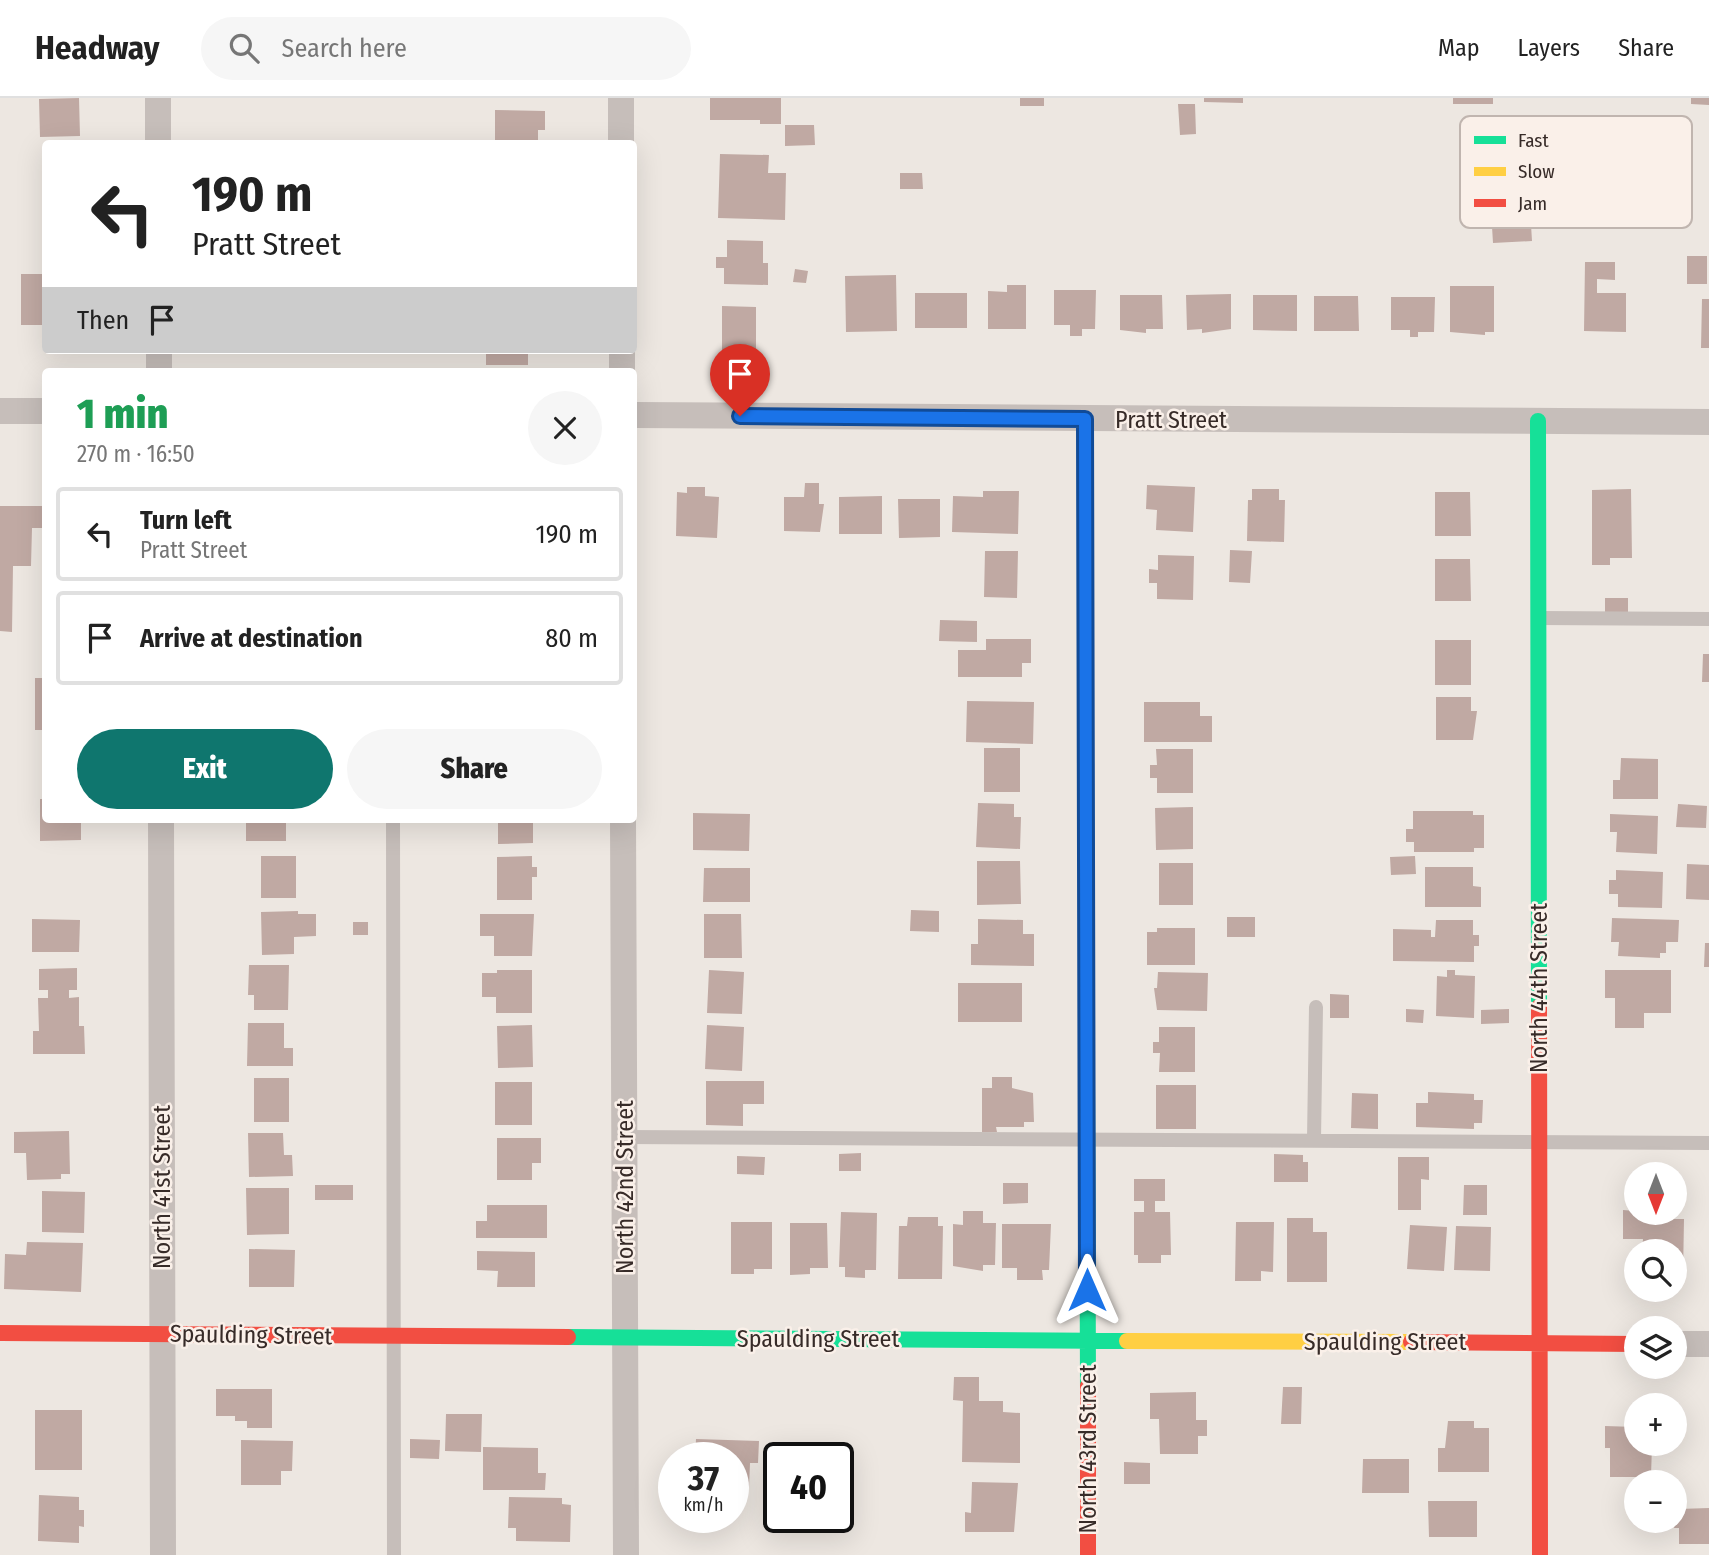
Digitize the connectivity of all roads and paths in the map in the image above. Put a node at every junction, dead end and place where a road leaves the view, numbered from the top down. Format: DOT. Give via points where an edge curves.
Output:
graph roads {
  1 [pos="158,98"];
  2 [pos="621,98"];
  3 [pos="158,140"];
  4 [pos="621,140"];
  5 [pos="0,411"];
  6 [pos="42,411"];
  7 [pos="637,415"];
  8 [pos="1085,419"];
  9 [pos="1538,421"];
  10 [pos="1709,422"];
  11 [pos="1538,618"];
  12 [pos="1709,619"];
  13 [pos="161,823"];
  14 [pos="393,823"];
  15 [pos="623,823"];
  16 [pos="1316,1007"];
  17 [pos="624,1137"];
  18 [pos="1087,1138"];
  19 [pos="1314,1140"];
  20 [pos="1539,1141"];
  21 [pos="1709,1143"];
  22 [pos="0,1333"];
  23 [pos="162,1334"];
  24 [pos="393,1336"];
  25 [pos="625,1337"];
  26 [pos="1087,1341"];
  27 [pos="1539,1343"];
  28 [pos="1624,1344"];
  29 [pos="1687,1344"];
  30 [pos="1709,1344"];
  31 [pos="163,1555"];
  32 [pos="394,1555"];
  33 [pos="626,1555"];
  34 [pos="1088,1555"];
  35 [pos="1540,1555"];
  1 -- 3 [label="street"];
  2 -- 4 [label="street"];
  5 -- 6 [label="street"];
  7 -- 8 [label="street, Pratt Street"];
  8 -- 9 [label="street, Pratt Street"];
  8 -- 18 [label="street, North 43rd Street"];
  9 -- 10 [label="street, Pratt Street"];
  9 -- 11 [label="street, North 44th Street"];
  11 -- 12 [label="lane"];
  11 -- 20 [label="street, North 44th Street"];
  13 -- 23 [label="street, North 41st Street"];
  14 -- 24 [label="lane"];
  15 -- 17 [label="street, North 42nd Street"];
  16 -- 19 [label="lane"];
  17 -- 18 [label="lane"];
  17 -- 25 [label="street, North 42nd Street"];
  18 -- 19 [label="lane"];
  18 -- 26 [label="street, North 43rd Street"];
  19 -- 20 [label="lane"];
  20 -- 21 [label="lane"];
  20 -- 27 [label="street, North 44th Street"];
  22 -- 23 [label="street, Spaulding Street"];
  23 -- 24 [label="street, Spaulding Street"];
  23 -- 31 [label="street, North 41st Street"];
  24 -- 25 [label="street, Spaulding Street"];
  24 -- 32 [label="lane"];
  25 -- 26 [label="street, Spaulding Street"];
  25 -- 33 [label="street, North 42nd Street"];
  26 -- 27 [label="street, Spaulding Street"];
  26 -- 34 [label="street, North 43rd Street"];
  27 -- 28 [label="street, Spaulding Street"];
  27 -- 35 [label="street, North 44th Street"];
  29 -- 30 [label="street"];
}
